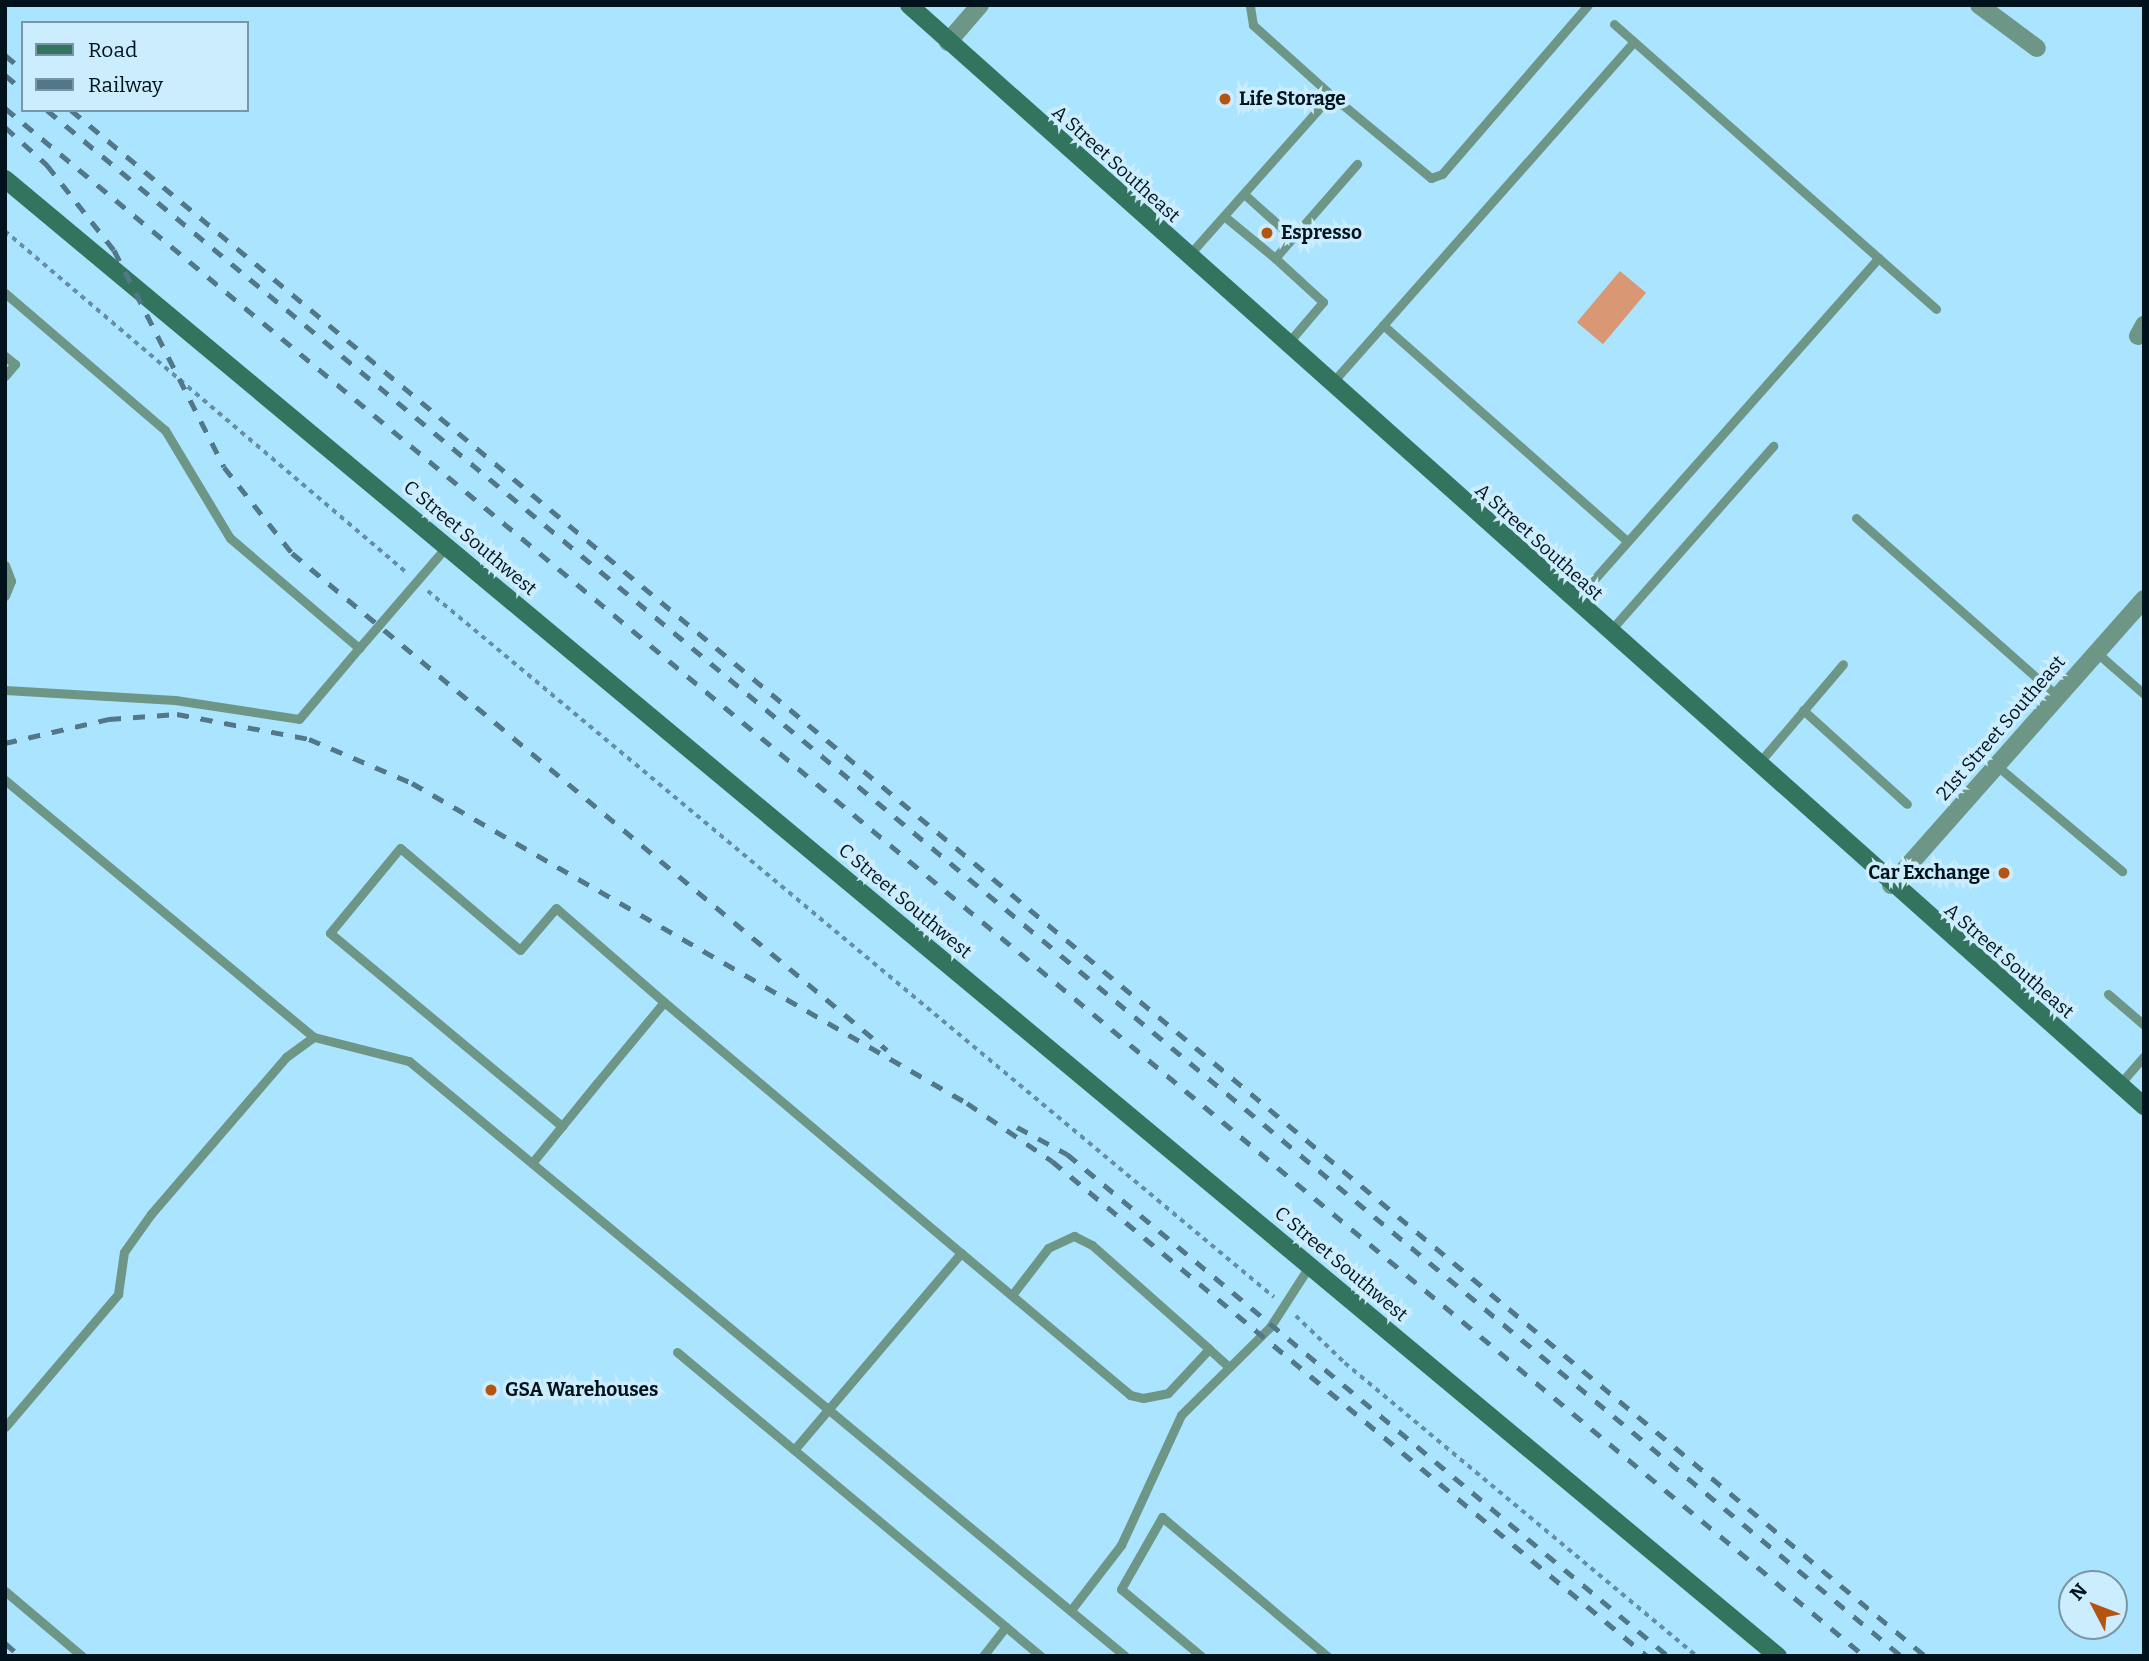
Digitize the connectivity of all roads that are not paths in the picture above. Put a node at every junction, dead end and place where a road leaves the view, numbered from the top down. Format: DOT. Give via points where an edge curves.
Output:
graph roads {
  1 [pos="909,5"];
  2 [pos="980,5"];
  3 [pos="1250,5"];
  4 [pos="1588,5"];
  5 [pos="1979,5"];
  6 [pos="1614,24"];
  7 [pos="948,42"];
  8 [pos="1634,42"];
  9 [pos="2037,48"];
  10 [pos="1331,95"];
  11 [pos="1357,164"];
  12 [pos="5,179"];
  13 [pos="1244,194"];
  14 [pos="1224,216"];
  15 [pos="1293,238"];
  16 [pos="1188,256"];
  17 [pos="1275,258"];
  18 [pos="1878,258"];
  19 [pos="5,293"];
  20 [pos="1936,309"];
  21 [pos="1383,325"];
  22 [pos="1287,345"];
  23 [pos="5,356"];
  24 [pos="5,376"];
  25 [pos="1331,384"];
  26 [pos="1773,446"];
  27 [pos="1856,518"];
  28 [pos="1628,541"];
  29 [pos="447,546"];
  30 [pos="5,565"];
  31 [pos="5,596"];
  32 [pos="2144,599"];
  33 [pos="1574,602"];
  34 [pos="1609,632"];
  35 [pos="359,648"];
  36 [pos="2096,652"];
  37 [pos="1843,664"];
  38 [pos="5,690"];
  39 [pos="2144,694"];
  40 [pos="2057,696"];
  41 [pos="1803,710"];
  42 [pos="1757,765"];
  43 [pos="1996,765"];
  44 [pos="5,780"];
  45 [pos="1907,804"];
  46 [pos="2122,871"];
  47 [pos="1891,885"];
  48 [pos="2108,994"];
  49 [pos="664,1002"];
  50 [pos="2144,1025"];
  51 [pos="314,1037"];
  52 [pos="2144,1056"];
  53 [pos="2119,1084"];
  54 [pos="2144,1106"];
  55 [pos="562,1126"];
  56 [pos="532,1163"];
  57 [pos="961,1253"];
  58 [pos="1310,1265"];
  59 [pos="1012,1296"];
  60 [pos="1209,1349"];
  61 [pos="677,1352"];
  62 [pos="1227,1365"];
  63 [pos="828,1409"];
  64 [pos="5,1427"];
  65 [pos="794,1450"];
  66 [pos="5,1591"];
  67 [pos="1071,1611"];
  68 [pos="1006,1627"];
  69 [pos="82,1656"];
  70 [pos="982,1656"];
  71 [pos="1041,1656"];
  72 [pos="1125,1656"];
  73 [pos="1200,1656"];
  74 [pos="1327,1656"];
  75 [pos="1778,1656"];
  1 -- 7 [label="main road, A Street Southeast"];
  2 -- 7 [label="street"];
  3 -- 10 [label="lane" via="1253,25"];
  4 -- 10 [label="lane" via="1442,174 1431,178"];
  5 -- 9 [label="street"];
  6 -- 8 [label="lane"];
  7 -- 16 [label="main road, A Street Southeast"];
  8 -- 18 [label="lane"];
  8 -- 21 [label="lane"];
  10 -- 13 [label="lane"];
  11 -- 15 [label="lane"];
  12 -- 29 [label="main road, C Street Southwest"];
  13 -- 14 [label="lane"];
  13 -- 15 [label="lane"];
  14 -- 16 [label="lane"];
  14 -- 17 [label="lane"];
  15 -- 17 [label="lane"];
  16 -- 22 [label="main road, A Street Southeast"];
  17 -- 22 [label="lane" via="1323,302"];
  18 -- 20 [label="lane"];
  18 -- 28 [label="lane"];
  19 -- 35 [label="lane" via="166,430 230,538"];
  21 -- 25 [label="lane"];
  21 -- 28 [label="lane"];
  22 -- 25 [label="main road, A Street Southeast"];
  23 -- 24 [label="lane" via="15,364"];
  25 -- 33 [label="main road, A Street Southeast"];
  26 -- 34 [label="lane"];
  27 -- 40 [label="lane"];
  28 -- 33 [label="lane"];
  29 -- 35 [label="lane"];
  29 -- 58 [label="main road, C Street Southwest"];
  30 -- 31 [label="lane" via="10,581"];
  32 -- 36 [label="street, 21st Street Southeast"];
  33 -- 34 [label="main road, A Street Southeast"];
  34 -- 42 [label="main road, A Street Southeast"];
  35 -- 38 [label="lane" via="299,719 175,700"];
  36 -- 39 [label="lane"];
  36 -- 40 [label="street, 21st Street Southeast"];
  37 -- 41 [label="lane"];
  40 -- 43 [label="street, 21st Street Southeast"];
  41 -- 42 [label="lane"];
  41 -- 45 [label="lane"];
  42 -- 47 [label="main road, A Street Southeast"];
  43 -- 46 [label="lane"];
  43 -- 47 [label="street, 21st Street Southeast"];
  44 -- 51 [label="lane"];
  47 -- 53 [label="main road, A Street Southeast"];
  48 -- 50 [label="lane"];
  49 -- 55 [label="lane"];
  49 -- 55 [label="lane" via="556,908 520,950 400,848 374,879 330,933"];
  49 -- 57 [label="lane"];
  51 -- 56 [label="lane" via="409,1061"];
  51 -- 64 [label="lane" via="286,1057 151,1214 124,1252 118,1294"];
  52 -- 53 [label="lane"];
  53 -- 54 [label="main road, A Street Southeast"];
  55 -- 56 [label="lane"];
  56 -- 63 [label="lane"];
  57 -- 59 [label="lane"];
  57 -- 63 [label="lane"];
  58 -- 62 [label="lane" via="1270,1327"];
  58 -- 75 [label="main road, C Street Southwest"];
  59 -- 60 [label="lane" via="1120,1387 1143,1398 1168,1393"];
  59 -- 60 [label="lane" via="1048,1248 1074,1236 1092,1245"];
  60 -- 62 [label="lane"];
  61 -- 65 [label="lane"];
  62 -- 67 [label="lane" via="1181,1415 1121,1545"];
  63 -- 65 [label="lane"];
  63 -- 67 [label="lane"];
  65 -- 68 [label="lane"];
  66 -- 69 [label="lane"];
  67 -- 72 [label="lane"];
  68 -- 70 [label="lane"];
  68 -- 71 [label="lane"];
  73 -- 74 [label="lane" via="1121,1589 1162,1517"];
}
